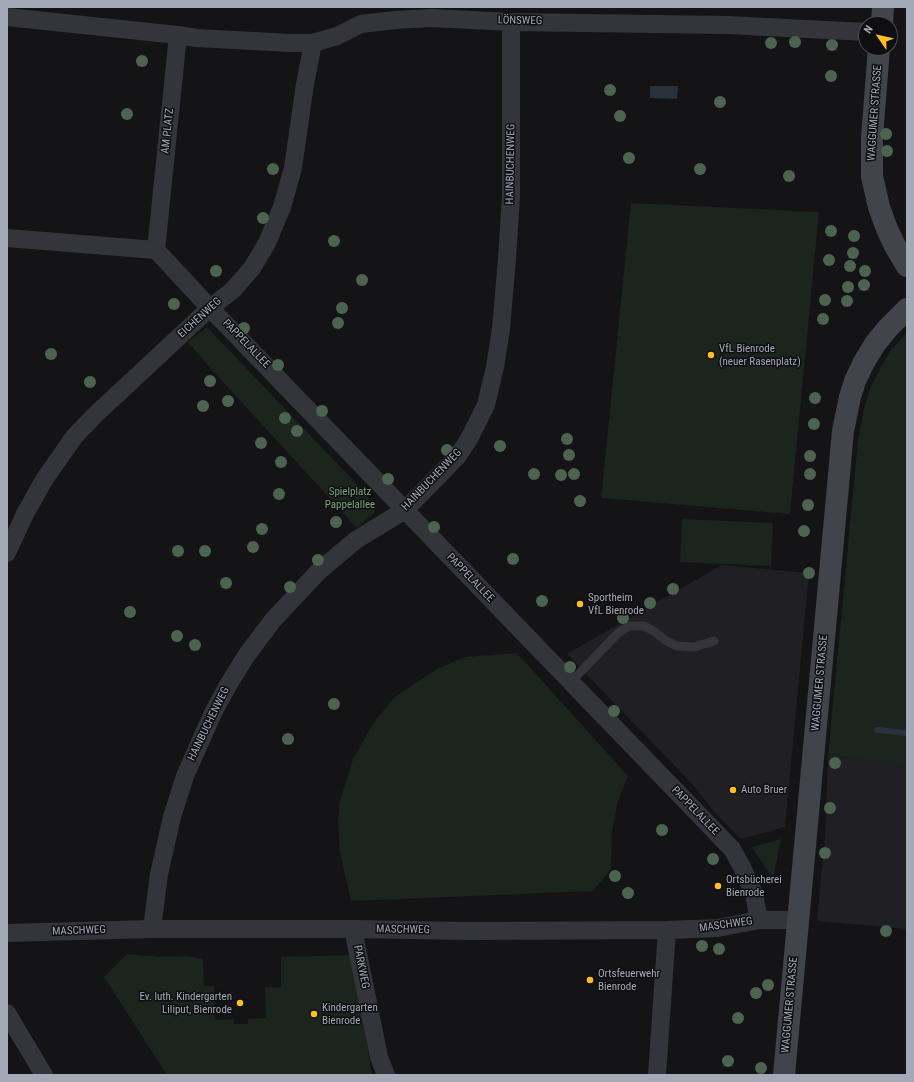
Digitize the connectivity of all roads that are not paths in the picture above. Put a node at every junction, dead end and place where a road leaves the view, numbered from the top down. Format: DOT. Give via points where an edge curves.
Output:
graph roads {
  1 [pos="7,18"];
  2 [pos="510,22"];
  3 [pos="858,32"];
  4 [pos="178,35"];
  5 [pos="313,43"];
  6 [pos="878,56"];
  7 [pos="7,238"];
  8 [pos="156,250"];
  9 [pos="907,266"];
  10 [pos="210,308"];
  11 [pos="907,309"];
  12 [pos="405,510"];
  13 [pos="7,553"];
  14 [pos="714,641"];
  15 [pos="570,683"];
  16 [pos="760,920"];
  17 [pos="798,920"];
  18 [pos="152,929"];
  19 [pos="353,929"];
  20 [pos="668,930"];
  21 [pos="7,933"];
  22 [pos="7,1013"];
  23 [pos="44,1075"];
  24 [pos="386,1075"];
  25 [pos="657,1075"];
  26 [pos="784,1075"];
  1 -- 4 [label="street"];
  2 -- 3 [label="street, LÖNSWEG" via="727,26"];
  2 -- 5 [label="street, LÖNSWEG" via="431,18 395,20 361,24 337,36"];
  2 -- 12 [label="street, HAINBUCHENWEG" via="512,196 501,329 495,367 486,405 469,439 457,457"];
  4 -- 5 [label="street, LÖNSWEG"];
  4 -- 8 [label="street, AM PLATZ"];
  5 -- 10 [label="street, EICHENWEG" via="293,168 282,206 267,243 252,268 233,290"];
  6 -- 9 [label="street, WAGGUMER STRASSE" via="872,137 872,176 885,225"];
  7 -- 8 [label="street"];
  8 -- 10 [label="street, PAPPELALLEE"];
  10 -- 12 [label="street, PAPPELALLEE"];
  10 -- 13 [label="street, EICHENWEG" via="74,437 44,480"];
  11 -- 17 [label="street, WAGGUMER STRASSE" via="875,344 864,362 855,381 846,412"];
  12 -- 15 [label="street, PAPPELALLEE"];
  12 -- 18 [label="street, HAINBUCHENWEG" via="356,540 319,571 273,620 227,687 197,746 172,817 159,874"];
  14 -- 15 [label="lane" via="694,647 677,646 644,626 629,626 618,633"];
  15 -- 16 [label="street, PAPPELALLEE" via="732,849 754,894"];
  16 -- 17 [label="street, MASCHWEG"];
  16 -- 20 [label="street, MASCHWEG" via="718,928"];
  17 -- 26 [label="street, WAGGUMER STRASSE"];
  18 -- 19 [label="street, MASCHWEG"];
  18 -- 21 [label="street, MASCHWEG"];
  19 -- 20 [label="street, MASCHWEG" via="468,932"];
  19 -- 24 [label="street, PARKWEG" via="379,1057"];
  20 -- 25 [label="street"];
  22 -- 23 [label="street"];
}
